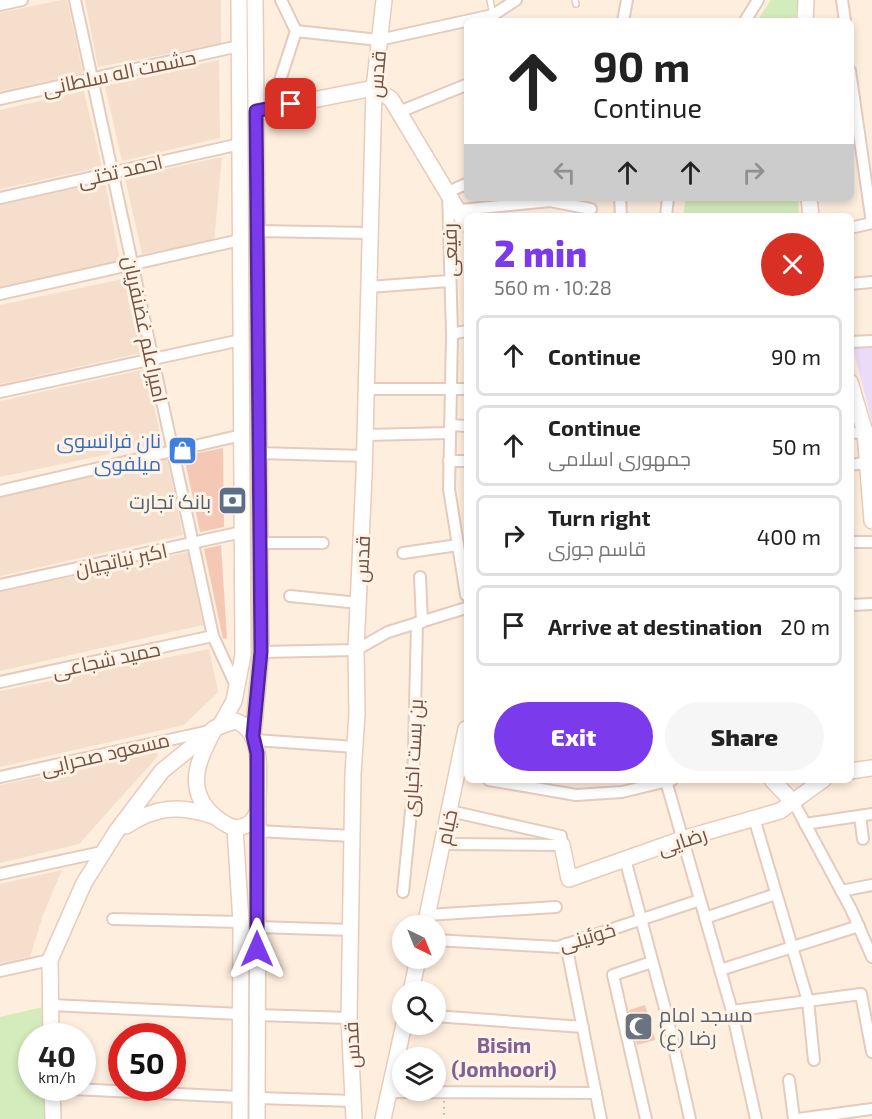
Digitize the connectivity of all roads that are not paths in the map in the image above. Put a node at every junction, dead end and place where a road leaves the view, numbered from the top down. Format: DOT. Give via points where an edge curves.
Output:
graph roads {
  1 [pos="22,0"];
  2 [pos="75,0"];
  3 [pos="238,0"];
  4 [pos="255,0"];
  5 [pos="281,0"];
  6 [pos="384,0"];
  7 [pos="490,0"];
  8 [pos="516,0"];
  9 [pos="627,0"];
  10 [pos="758,0"];
  11 [pos="806,0"];
  12 [pos="842,0"];
  13 [pos="0,5"];
  14 [pos="493,15"];
  15 [pos="479,18"];
  16 [pos="624,18"];
  17 [pos="747,18"];
  18 [pos="805,18"];
  19 [pos="845,18"];
  20 [pos="464,21"];
  21 [pos="296,31"];
  22 [pos="379,40"];
  23 [pos="239,46"];
  24 [pos="92,79"];
  25 [pos="464,86"];
  26 [pos="374,88"];
  27 [pos="0,99"];
  28 [pos="854,99"];
  29 [pos="263,110"];
  30 [pos="399,112"];
  31 [pos="240,144"];
  32 [pos="112,172"];
  33 [pos="464,184"];
  34 [pos="448,192"];
  35 [pos="0,198"];
  36 [pos="544,201"];
  37 [pos="554,201"];
  38 [pos="591,208"];
  39 [pos="483,213"];
  40 [pos="463,217"];
  41 [pos="872,223"];
  42 [pos="854,227"];
  43 [pos="257,231"];
  44 [pos="370,233"];
  45 [pos="240,240"];
  46 [pos="132,264"];
  47 [pos="449,281"];
  48 [pos="872,282"];
  49 [pos="854,284"];
  50 [pos="369,287"];
  51 [pos="0,294"];
  52 [pos="464,332"];
  53 [pos="452,334"];
  54 [pos="241,340"];
  55 [pos="872,341"];
  56 [pos="854,342"];
  57 [pos="153,359"];
  58 [pos="366,389"];
  59 [pos="464,389"];
  60 [pos="451,390"];
  61 [pos="0,392"];
  62 [pos="854,399"];
  63 [pos="464,426"];
  64 [pos="450,429"];
  65 [pos="862,433"];
  66 [pos="242,435"];
  67 [pos="365,435"];
  68 [pos="172,450"];
  69 [pos="258,453"];
  70 [pos="364,456"];
  71 [pos="449,461"];
  72 [pos="464,461"];
  73 [pos="870,462"];
  74 [pos="854,464"];
  75 [pos="0,491"];
  76 [pos="872,521"];
  77 [pos="242,532"];
  78 [pos="854,542"];
  79 [pos="872,542"];
  80 [pos="193,543"];
  81 [pos="259,543"];
  82 [pos="323,543"];
  83 [pos="458,545"];
  84 [pos="403,553"];
  85 [pos="420,577"];
  86 [pos="464,582"];
  87 [pos="0,585"];
  88 [pos="290,596"];
  89 [pos="359,603"];
  90 [pos="872,604"];
  91 [pos="854,605"];
  92 [pos="464,609"];
  93 [pos="420,623"];
  94 [pos="213,636"];
  95 [pos="356,650"];
  96 [pos="261,652"];
  97 [pos="0,682"];
  98 [pos="237,689"];
  99 [pos="215,728"];
  100 [pos="254,738"];
  101 [pos="355,747"];
  102 [pos="464,752"];
  103 [pos="872,768"];
  104 [pos="854,770"];
  105 [pos="462,775"];
  106 [pos="0,777"];
  107 [pos="506,783"];
  108 [pos="660,783"];
  109 [pos="669,783"];
  110 [pos="775,783"];
  111 [pos="819,783"];
  112 [pos="794,803"];
  113 [pos="258,809"];
  114 [pos="450,812"];
  115 [pos="872,814"];
  116 [pos="860,816"];
  117 [pos="215,817"];
  118 [pos="754,818"];
  119 [pos="805,824"];
  120 [pos="235,828"];
  121 [pos="258,831"];
  122 [pos="116,832"];
  123 [pos="352,836"];
  124 [pos="682,839"];
  125 [pos="862,839"];
  126 [pos="443,844"];
  127 [pos="562,845"];
  128 [pos="102,852"];
  129 [pos="625,859"];
  130 [pos="0,874"];
  131 [pos="872,885"];
  132 [pos="842,891"];
  133 [pos="402,892"];
  134 [pos="776,894"];
  135 [pos="700,900"];
  136 [pos="556,907"];
  137 [pos="427,915"];
  138 [pos="446,918"];
  139 [pos="705,918"];
  140 [pos="113,919"];
  141 [pos="641,920"];
  142 [pos="241,922"];
  143 [pos="859,926"];
  144 [pos="257,927"];
  145 [pos="352,930"];
  146 [pos="446,941"];
  147 [pos="566,944"];
  148 [pos="792,947"];
  149 [pos="872,957"];
  150 [pos="50,960"];
  151 [pos="652,962"];
  152 [pos="720,970"];
  153 [pos="0,971"];
  154 [pos="808,1001"];
  155 [pos="51,1005"];
  156 [pos="732,1011"];
  157 [pos="240,1014"];
  158 [pos="257,1015"];
  159 [pos="446,1017"];
  160 [pos="349,1018"];
  161 [pos="51,1023"];
  162 [pos="583,1027"];
  163 [pos="402,1035"];
  164 [pos="872,1052"];
  165 [pos="814,1060"];
  166 [pos="789,1080"];
  167 [pos="96,1090"];
  168 [pos="390,1092"];
  169 [pos="596,1093"];
  170 [pos="240,1097"];
  171 [pos="257,1098"];
  172 [pos="52,1101"];
  173 [pos="354,1101"];
  174 [pos="872,1111"];
  175 [pos="52,1119"];
  176 [pos="240,1119"];
  177 [pos="257,1119"];
  178 [pos="354,1119"];
  179 [pos="383,1119"];
  180 [pos="601,1119"];
  181 [pos="646,1119"];
  182 [pos="690,1119"];
  183 [pos="756,1119"];
  184 [pos="796,1119"];
  185 [pos="863,1119"];
  1 -- 13 [label="street"];
  2 -- 24 [label="street, امیراعلم غضنفریان"];
  3 -- 23 [label="main road"];
  4 -- 29 [label="main road"];
  5 -- 21 [label="street"];
  6 -- 22 [label="main road, قدس"];
  7 -- 14 [label="lane"];
  8 -- 14 [label="street"];
  9 -- 16 [label="street"];
  10 -- 17 [label="street"];
  11 -- 18 [label="main road"];
  12 -- 19 [label="street"];
  14 -- 15 [label="street"];
  20 -- 22 [label="street"];
  21 -- 22 [label="street"];
  21 -- 29 [label="street"];
  22 -- 26 [label="main road, قدس"];
  23 -- 24 [label="street, حشمت اله سلطانی"];
  23 -- 31 [label="main road"];
  24 -- 27 [label="street, حشمت اله سلطانی"];
  24 -- 32 [label="street, امیراعلم غضنفریان"];
  25 -- 30 [label="street"];
  26 -- 29 [label="main road"];
  26 -- 30 [label="main road" via="391,99"];
  26 -- 44 [label="main road, قدس"];
  28 -- 41 [label="street"];
  29 -- 43 [label="main road"];
  30 -- 34 [label="main road"];
  31 -- 32 [label="street, احمد تختی"];
  31 -- 45 [label="main road"];
  32 -- 35 [label="street, احمد تختی"];
  32 -- 46 [label="street, امیراعلم غضنفریان"];
  33 -- 34 [label="street"];
  34 -- 40 [label="main road"];
  34 -- 47 [label="street, رفیعی"];
  36 -- 39 [label="street"];
  37 -- 38 [label="street"];
  41 -- 42 [label="street"];
  43 -- 44 [label="street"];
  43 -- 69 [label="main road"];
  44 -- 50 [label="main road, قدس"];
  45 -- 46 [label="street"];
  45 -- 54 [label="main road"];
  46 -- 51 [label="street"];
  46 -- 57 [label="street, امیراعلم غضنفریان"];
  47 -- 50 [label="street"];
  47 -- 53 [label="street, رفیعی"];
  48 -- 49 [label="street"];
  50 -- 58 [label="main road, قدس"];
  52 -- 53 [label="street"];
  53 -- 60 [label="street, رفیعی"];
  54 -- 57 [label="street"];
  54 -- 66 [label="main road"];
  55 -- 56 [label="street"];
  57 -- 61 [label="street"];
  57 -- 68 [label="street, امیراعلم غضنفریان"];
  58 -- 60 [label="street"];
  58 -- 67 [label="main road, قدس"];
  59 -- 60 [label="street"];
  60 -- 64 [label="street, رفیعی"];
  62 -- 65 [label="main road"];
  63 -- 64 [label="street"];
  64 -- 67 [label="street"];
  64 -- 71 [label="street, رفیعی"];
  65 -- 73 [label="main road"];
  66 -- 68 [label="street"];
  66 -- 77 [label="main road"];
  67 -- 70 [label="main road, قدس"];
  68 -- 75 [label="street"];
  68 -- 80 [label="street, امیراعلم غضنفریان"];
  69 -- 70 [label="street"];
  69 -- 81 [label="main road"];
  70 -- 89 [label="main road, قدس"];
  71 -- 72 [label="street"];
  71 -- 83 [label="street, رفیعی"];
  73 -- 74 [label="street"];
  73 -- 76 [label="main road"];
  77 -- 80 [label="street, اکبر نباتچیان"];
  77 -- 98 [label="main road" via="243,655"];
  78 -- 79 [label="street"];
  80 -- 87 [label="street, اکبر نباتچیان"];
  80 -- 94 [label="street, امیراعلم غضنفریان"];
  81 -- 82 [label="street"];
  81 -- 96 [label="main road"];
  83 -- 84 [label="street"];
  83 -- 86 [label="street, رفیعی"];
  85 -- 93 [label="street, بن بست اخباری"];
  88 -- 89 [label="street"];
  89 -- 95 [label="main road, قدس"];
  90 -- 91 [label="street"];
  92 -- 93 [label="street"];
  93 -- 95 [label="street" via="388,632"];
  93 -- 133 [label="street, بن بست اخباری" via="413,791"];
  94 -- 97 [label="street, حمید شجاعی"];
  94 -- 98 [label="street, امیراعلم غضنفریان"];
  95 -- 96 [label="street"];
  95 -- 101 [label="main road, قدس"];
  96 -- 100 [label="main road"];
  98 -- 99 [label="main road"];
  99 -- 100 [label="main road" via="235,721 243,724"];
  99 -- 106 [label="street, مسعود صحرایی"];
  99 -- 117 [label="main road" via="197,765 196,776 197,793"];
  99 -- 122 [label="main road" via="162,771"];
  100 -- 101 [label="street"];
  100 -- 113 [label="main road"];
  101 -- 123 [label="main road, قدس"];
  102 -- 105 [label="main road, خیام"];
  103 -- 104 [label="main road"];
  105 -- 114 [label="main road, خیام"];
  107 -- 108 [label="street" via="576,795 622,792"];
  109 -- 124 [label="street"];
  110 -- 112 [label="main road"];
  111 -- 112 [label="main road, رضایی"];
  112 -- 118 [label="main road, رضایی"];
  112 -- 119 [label="street"];
  113 -- 120 [label="main road" via="248,825"];
  113 -- 121 [label="main road"];
  114 -- 126 [label="main road, خیام"];
  114 -- 127 [label="street" via="561,836"];
  115 -- 116 [label="street"];
  116 -- 119 [label="street"];
  116 -- 125 [label="street"];
  117 -- 120 [label="main road"];
  117 -- 122 [label="main road" via="184,807 167,808 144,814"];
  118 -- 124 [label="main road, رضایی"];
  118 -- 134 [label="street"];
  119 -- 132 [label="street"];
  120 -- 142 [label="main road"];
  121 -- 123 [label="street"];
  121 -- 144 [label="main road"];
  122 -- 128 [label="main road"];
  123 -- 145 [label="main road, قدس"];
  124 -- 129 [label="main road, رضایی"];
  124 -- 135 [label="street"];
  126 -- 127 [label="street"];
  126 -- 137 [label="main road, خیام"];
  127 -- 129 [label="main road, رضایی" via="569,879"];
  128 -- 130 [label="street"];
  128 -- 150 [label="main road"];
  129 -- 141 [label="street"];
  131 -- 132 [label="street"];
  132 -- 143 [label="street"];
  134 -- 139 [label="street"];
  134 -- 148 [label="street"];
  135 -- 139 [label="street"];
  135 -- 141 [label="street, خوئینی"];
  136 -- 138 [label="street"];
  139 -- 152 [label="street"];
  140 -- 142 [label="street"];
  141 -- 147 [label="street, خوئینی"];
  141 -- 151 [label="street"];
  142 -- 157 [label="main road"];
  143 -- 148 [label="street"];
  143 -- 149 [label="street"];
  144 -- 145 [label="street"];
  144 -- 158 [label="main road"];
  145 -- 160 [label="main road, قدس"];
  146 -- 147 [label="street, خوئینی" via="558,947"];
  147 -- 162 [label="street"];
  148 -- 152 [label="street"];
  148 -- 154 [label="street"];
  150 -- 153 [label="street"];
  150 -- 155 [label="main road"];
  151 -- 181 [label="street" via="613,975"];
  151 -- 182 [label="street"];
  152 -- 156 [label="street"];
  154 -- 156 [label="street"];
  154 -- 164 [label="street" via="861,994"];
  154 -- 165 [label="street"];
  155 -- 157 [label="street"];
  155 -- 161 [label="main road"];
  156 -- 183 [label="street"];
  157 -- 170 [label="main road"];
  158 -- 160 [label="street"];
  158 -- 171 [label="main road"];
  159 -- 162 [label="street"];
  160 -- 173 [label="main road, قدس"];
  162 -- 169 [label="street"];
  163 -- 168 [label="main road"];
  166 -- 184 [label="street"];
  167 -- 170 [label="street"];
  168 -- 169 [label="street"];
  168 -- 179 [label="main road"];
  169 -- 180 [label="street"];
  170 -- 176 [label="main road"];
  171 -- 173 [label="street"];
  171 -- 177 [label="main road"];
  172 -- 175 [label="main road"];
  173 -- 178 [label="main road, قدس"];
  174 -- 184 [label="street"];
  174 -- 185 [label="street"];
}
